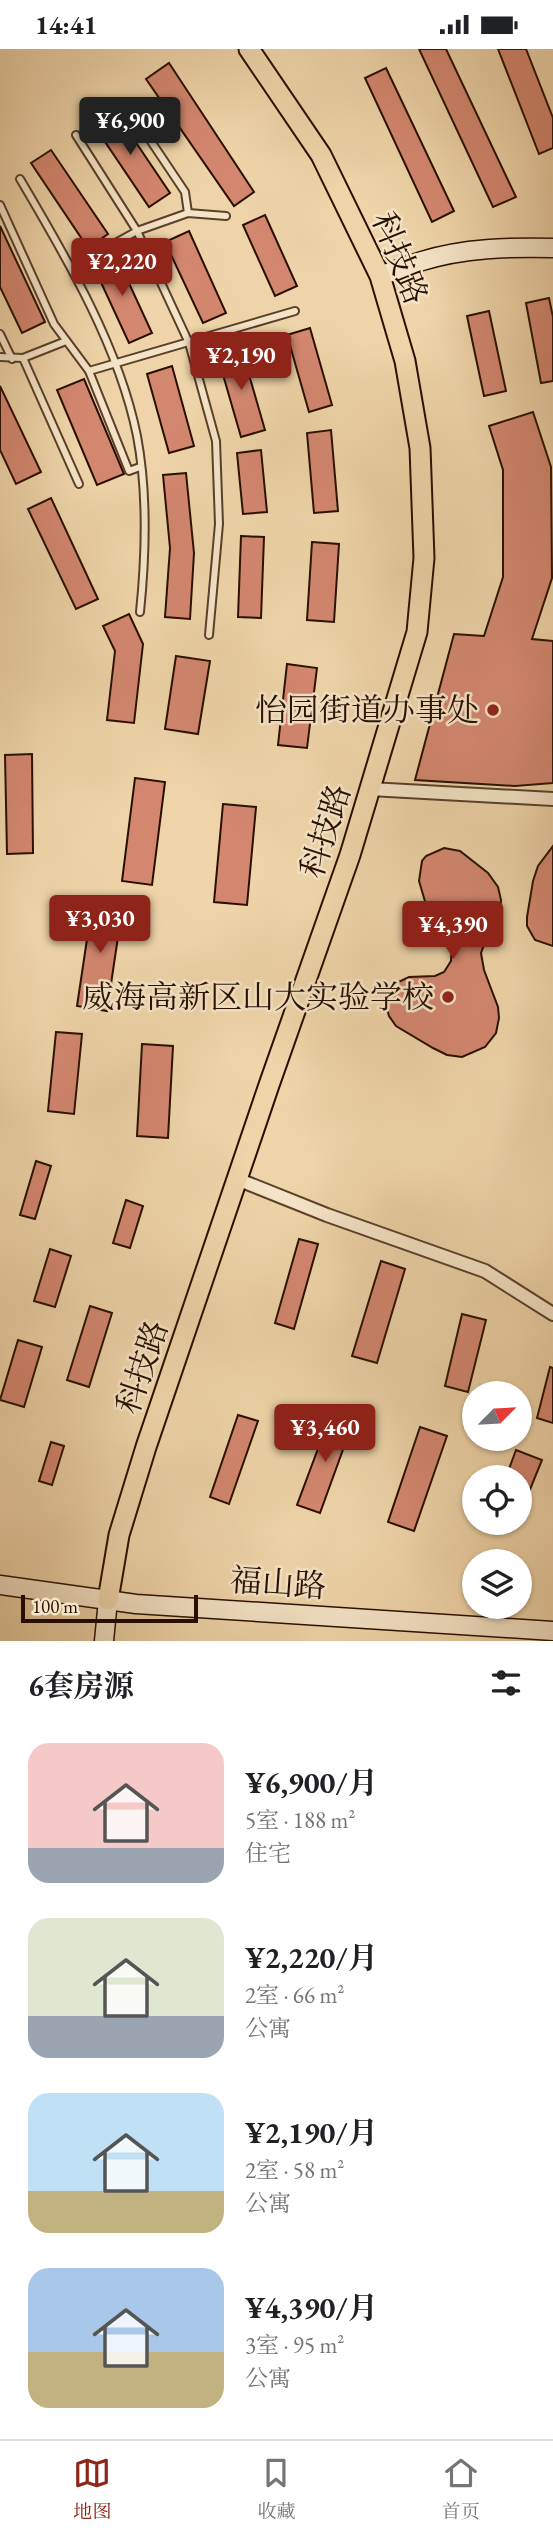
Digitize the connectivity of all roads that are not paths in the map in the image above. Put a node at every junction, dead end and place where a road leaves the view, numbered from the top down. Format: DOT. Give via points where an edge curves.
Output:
graph roads {
  1 [pos="250,49"];
  2 [pos="126,104"];
  3 [pos="76,135"];
  4 [pos="20,179"];
  5 [pos="0,205"];
  6 [pos="188,213"];
  7 [pos="226,216"];
  8 [pos="137,232"];
  9 [pos="553,248"];
  10 [pos="72,267"];
  11 [pos="380,276"];
  12 [pos="295,311"];
  13 [pos="0,334"];
  14 [pos="66,341"];
  15 [pos="189,343"];
  16 [pos="0,357"];
  17 [pos="23,358"];
  18 [pos="12,359"];
  19 [pos="116,365"];
  20 [pos="89,372"];
  21 [pos="140,467"];
  22 [pos="79,484"];
  23 [pos="140,612"];
  24 [pos="209,635"];
  25 [pos="370,789"];
  26 [pos="553,799"];
  27 [pos="237,1179"];
  28 [pos="553,1314"];
  29 [pos="0,1585"];
  30 [pos="108,1600"];
  31 [pos="553,1631"];
  32 [pos="104,1641"];
  1 -- 11 [label="main road, 科技路" via="321,155"];
  2 -- 6 [label="lane" via="185,192"];
  3 -- 8 [label="lane"];
  4 -- 10 [label="lane"];
  5 -- 14 [label="lane" via="40,297"];
  6 -- 7 [label="lane"];
  6 -- 8 [label="lane"];
  8 -- 10 [label="lane"];
  8 -- 15 [label="lane"];
  9 -- 11 [label="main road" via="467,252 423,260"];
  10 -- 19 [label="lane"];
  11 -- 25 [label="main road, 科技路" via="405,361 421,448 424,558 417,632"];
  12 -- 15 [label="lane"];
  13 -- 18 [label="lane"];
  14 -- 17 [label="lane"];
  14 -- 20 [label="lane"];
  15 -- 19 [label="lane"];
  15 -- 24 [label="lane" via="216,441 219,524"];
  16 -- 18 [label="lane"];
  17 -- 18 [label="lane"];
  17 -- 22 [label="lane"];
  19 -- 20 [label="lane"];
  19 -- 21 [label="lane" via="137,436"];
  20 -- 21 [label="lane" via="129,471"];
  21 -- 23 [label="lane" via="146,547"];
  25 -- 26 [label="street"];
  25 -- 27 [label="main road, 科技路"];
  27 -- 28 [label="street" via="485,1271"];
  27 -- 30 [label="main road, 科技路" via="119,1535"];
  29 -- 30 [label="main road, 福山路"];
  30 -- 31 [label="main road, 福山路"];
  30 -- 32 [label="main road, 科技路"];
}
